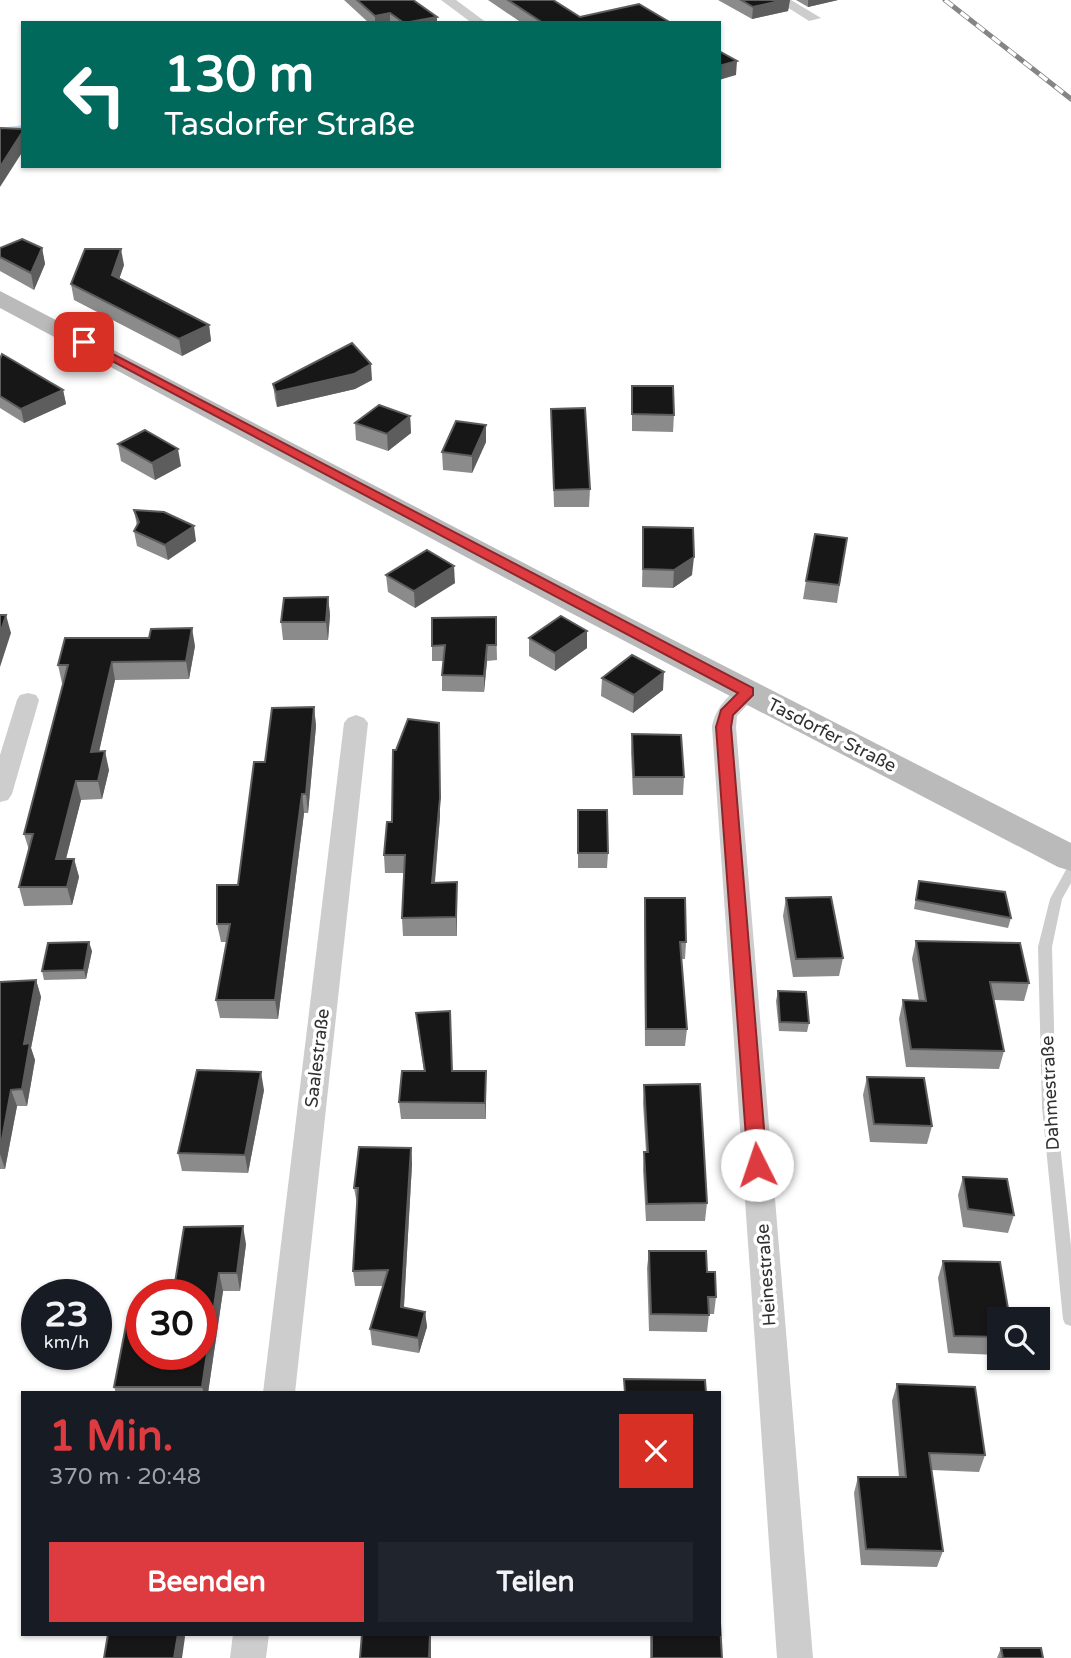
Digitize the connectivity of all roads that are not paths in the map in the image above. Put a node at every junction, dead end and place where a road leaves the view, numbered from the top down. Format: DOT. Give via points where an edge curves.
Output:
graph roads {
  1 [pos="447,0"];
  2 [pos="782,0"];
  3 [pos="814,18"];
  4 [pos="478,21"];
  5 [pos="0,298"];
  6 [pos="748,692"];
  7 [pos="28,700"];
  8 [pos="356,723"];
  9 [pos="0,794"];
  10 [pos="1071,858"];
  11 [pos="1071,871"];
  12 [pos="1071,1319"];
  13 [pos="279,1391"];
  14 [pos="251,1636"];
  15 [pos="248,1658"];
  16 [pos="795,1658"];
  1 -- 4 [label="street"];
  2 -- 3 [label="street"];
  5 -- 6 [label="main road, Tasdorfer Straße"];
  6 -- 10 [label="main road, Tasdorfer Straße"];
  6 -- 16 [label="street, Heinestraße" via="726,714 724,727"];
  7 -- 9 [label="street"];
  8 -- 13 [label="street, Saalestraße"];
  11 -- 12 [label="lane, Dahmestraße" via="1056,899 1045,947 1049,1107"];
  14 -- 15 [label="street"];
}
